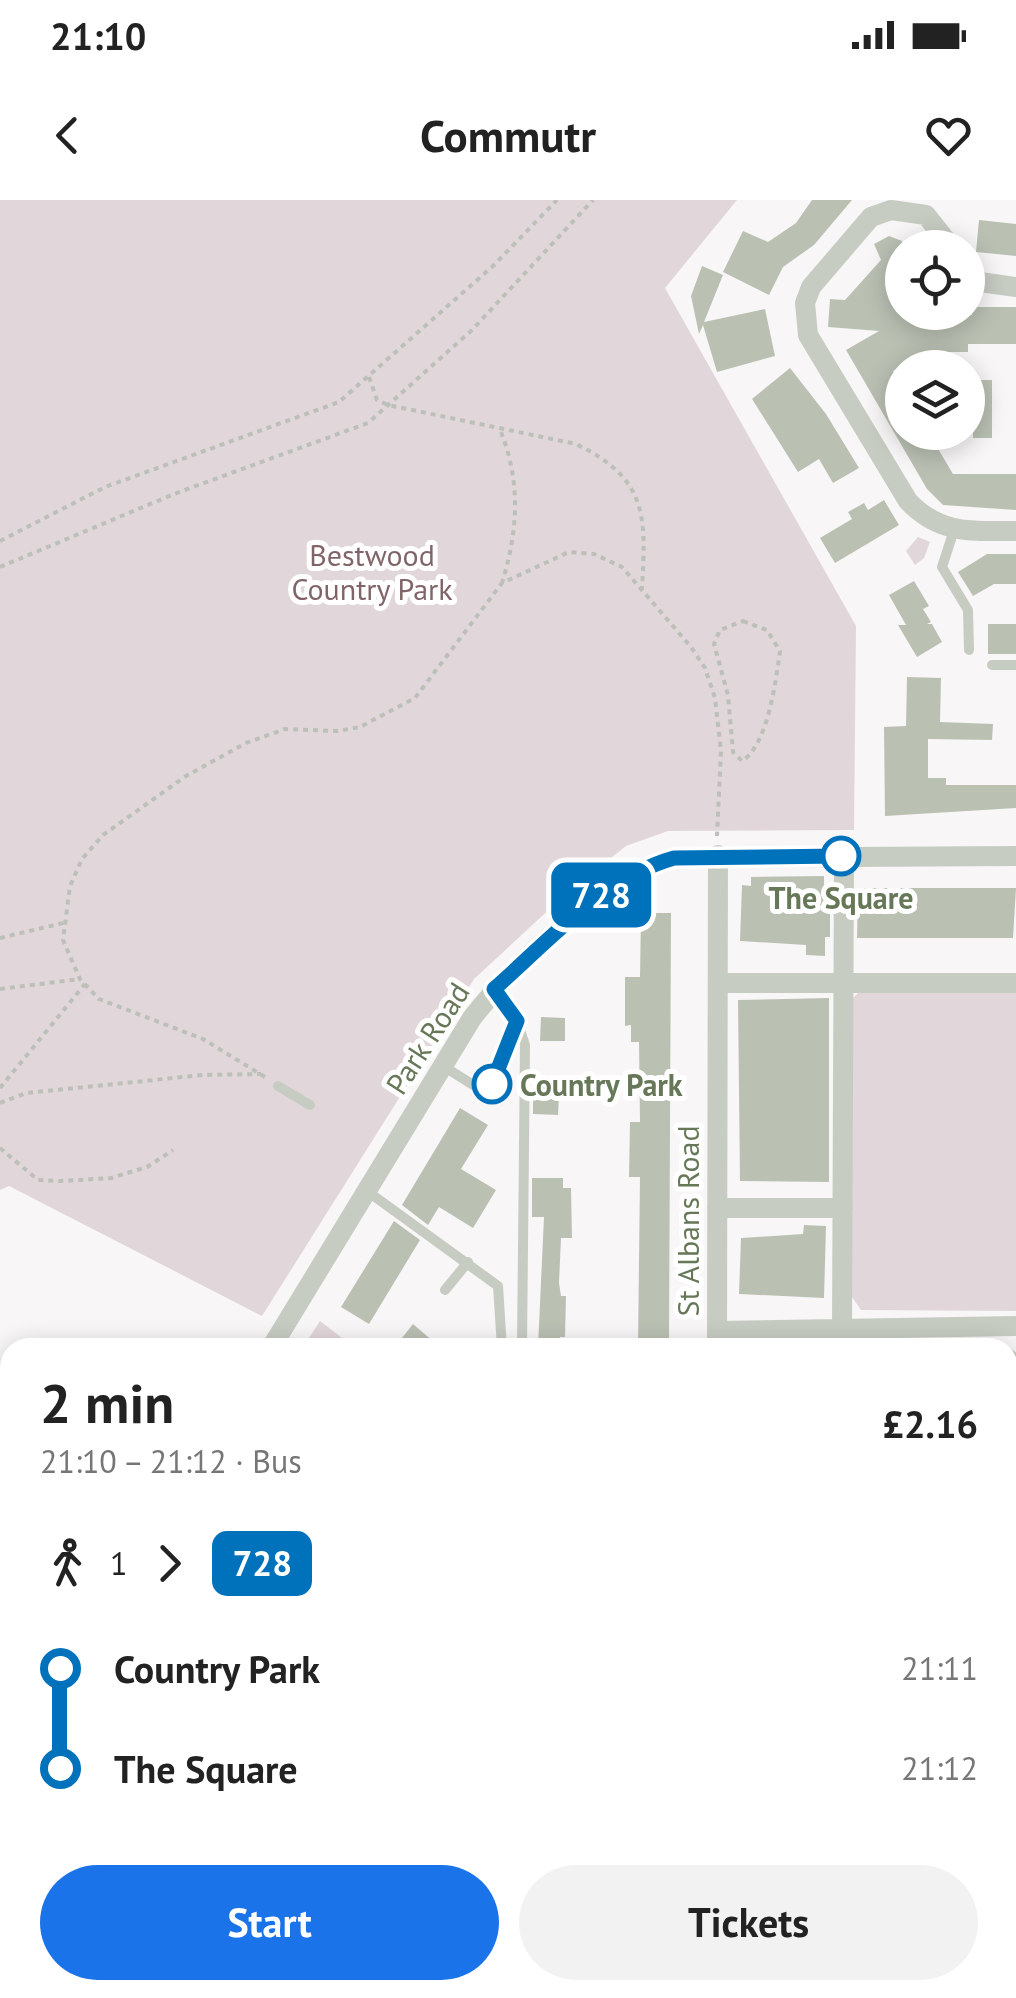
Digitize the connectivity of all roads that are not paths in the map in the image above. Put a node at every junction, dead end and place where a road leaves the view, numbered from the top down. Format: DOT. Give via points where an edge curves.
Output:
graph roads {
  1 [pos="938,230"];
  2 [pos="985,283"];
  3 [pos="1016,288"];
  4 [pos="954,530"];
  5 [pos="1016,531"];
  6 [pos="969,650"];
  7 [pos="992,665"];
  8 [pos="1016,665"];
  9 [pos="718,856"];
  10 [pos="844,856"];
  11 [pos="1016,856"];
  12 [pos="1016,982"];
  13 [pos="718,983"];
  14 [pos="844,983"];
  15 [pos="494,989"];
  16 [pos="517,1021"];
  17 [pos="442,1066"];
  18 [pos="278,1086"];
  19 [pos="310,1105"];
  20 [pos="366,1191"];
  21 [pos="717,1208"];
  22 [pos="843,1208"];
  23 [pos="468,1262"];
  24 [pos="444,1290"];
  25 [pos="842,1329"];
  26 [pos="1008,1334"];
  27 [pos="277,1338"];
  28 [pos="501,1338"];
  29 [pos="522,1338"];
  30 [pos="717,1338"];
  31 [pos="730,1338"];
  1 -- 4 [label="street" via="926,215 891,210 871,217 811,287 805,320 908,501 924,517"];
  2 -- 3 [label="street"];
  4 -- 5 [label="street"];
  4 -- 6 [label="lane" via="942,567 968,610"];
  7 -- 8 [label="lane"];
  9 -- 10 [label="street, Park Road"];
  9 -- 13 [label="street, St Albans Road"];
  9 -- 15 [label="street, Park Road" via="648,865 606,891"];
  10 -- 11 [label="street, Park Road"];
  10 -- 14 [label="street"];
  12 -- 14 [label="street"];
  13 -- 14 [label="street"];
  13 -- 21 [label="street, St Albans Road"];
  14 -- 22 [label="street"];
  15 -- 16 [label="lane"];
  15 -- 17 [label="street, Park Road"];
  16 -- 17 [label="lane" via="489,1086 466,1084"];
  16 -- 29 [label="lane" via="525,1045"];
  17 -- 20 [label="street, Park Road"];
  18 -- 19 [label="lane"];
  20 -- 23 [label="lane"];
  20 -- 27 [label="street, Park Road"];
  21 -- 22 [label="street"];
  21 -- 30 [label="street, St Albans Road"];
  22 -- 25 [label="street"];
  23 -- 24 [label="lane"];
  23 -- 28 [label="lane" via="498,1286"];
  25 -- 26 [label="street"];
  25 -- 31 [label="street"];
}
